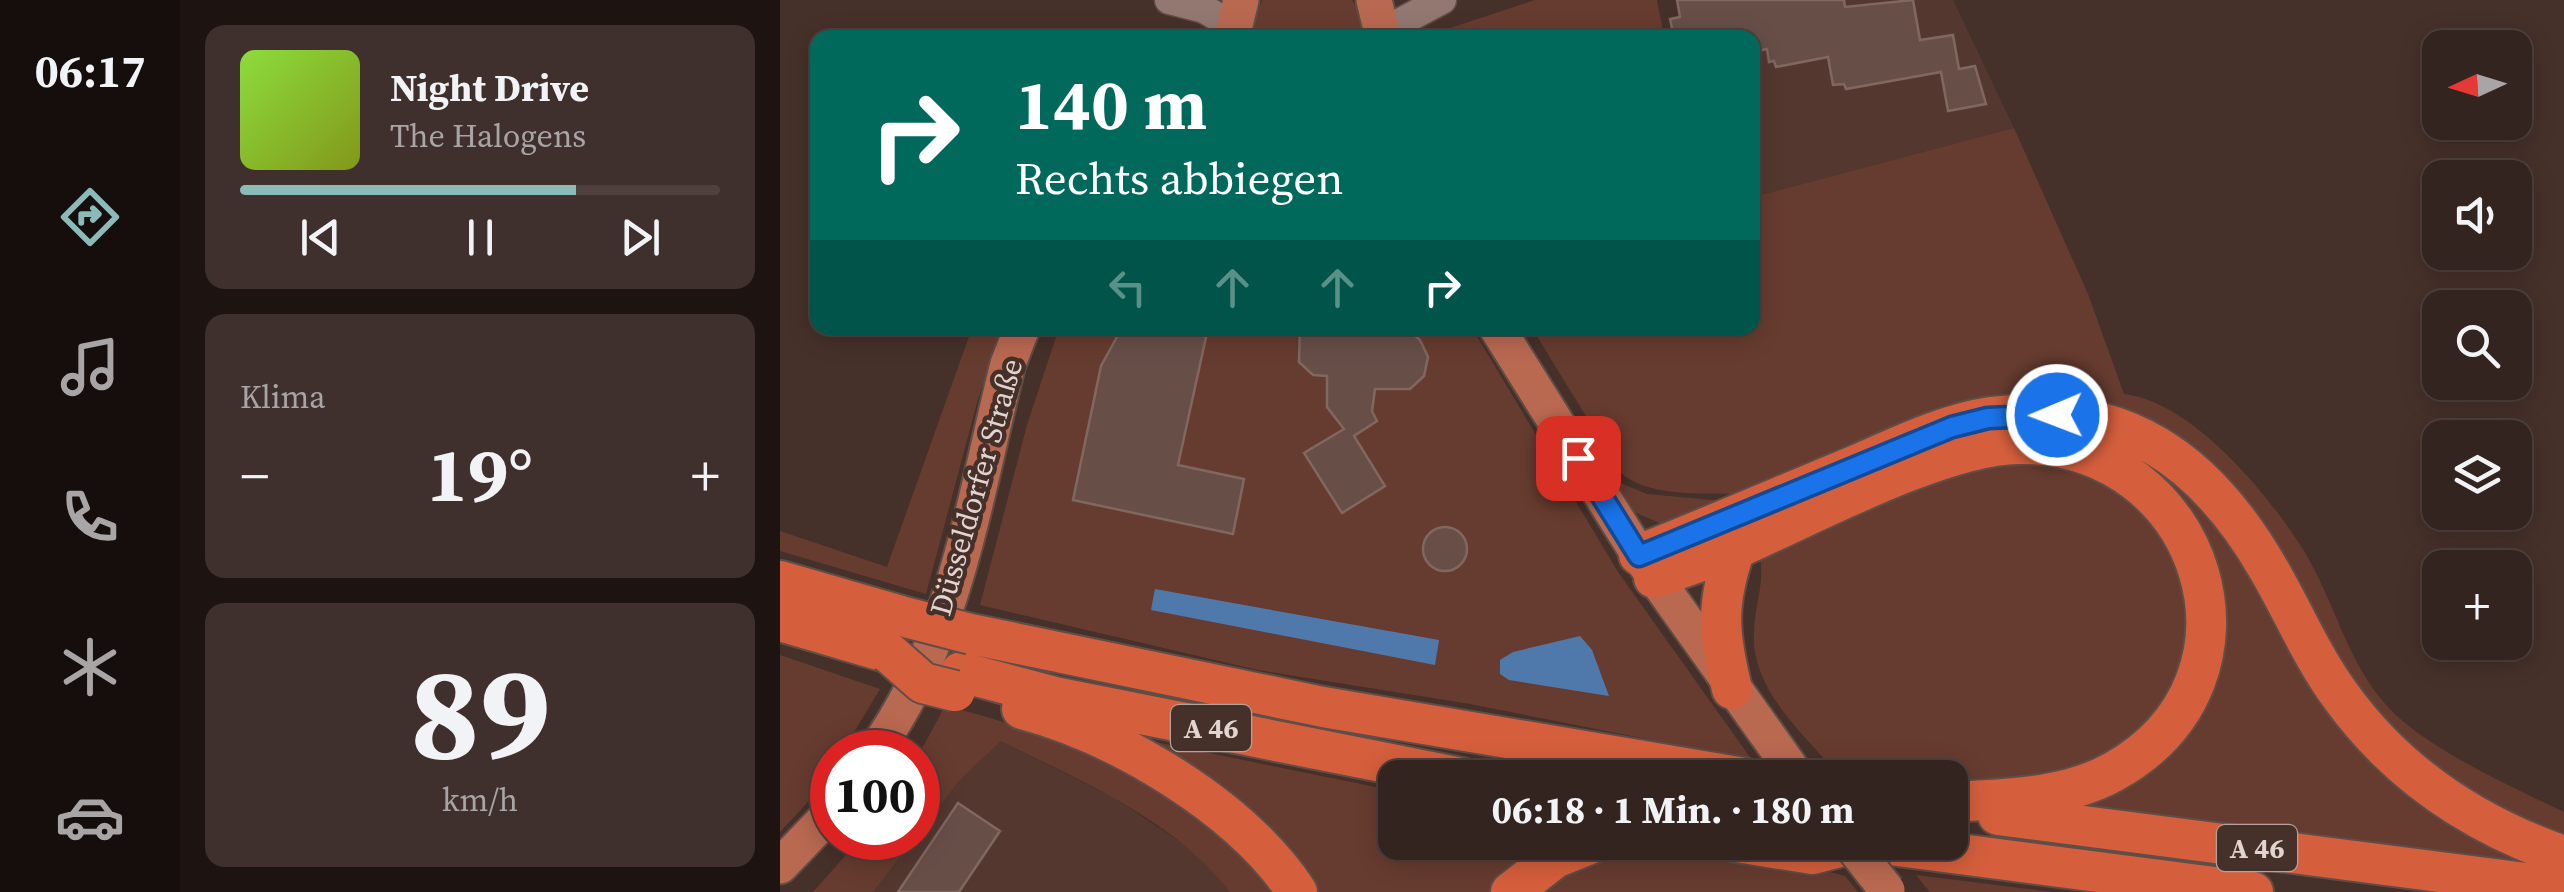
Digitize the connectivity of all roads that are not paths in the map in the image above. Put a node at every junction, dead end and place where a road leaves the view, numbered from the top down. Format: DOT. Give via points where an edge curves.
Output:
graph roads {
  1 [pos="1169,0"];
  2 [pos="1442,0"];
  3 [pos="1237,13"];
  4 [pos="1380,14"];
  5 [pos="1019,335"];
  6 [pos="1500,335"];
  7 [pos="1735,549"];
  8 [pos="1646,567"];
  9 [pos="780,581"];
  10 [pos="780,621"];
  11 [pos="895,634"];
  12 [pos="958,682"];
  13 [pos="1732,688"];
  14 [pos="890,730"];
  15 [pos="1637,760"];
  16 [pos="1784,760"];
  17 [pos="1378,761"];
  18 [pos="1968,804"];
  19 [pos="1968,808"];
  20 [pos="810,835"];
  21 [pos="1968,855"];
  22 [pos="2564,856"];
  23 [pos="1552,860"];
  24 [pos="1864,860"];
  25 [pos="780,866"];
  26 [pos="2564,888"];
  27 [pos="1888,891"];
  28 [pos="1296,892"];
  29 [pos="1511,892"];
  30 [pos="2253,892"];
  1 -- 3 [label="street"];
  2 -- 4 [label="street"];
  5 -- 14 [label="main road, Düsseldorfer Straße" via="950,594"];
  6 -- 8 [label="main road"];
  7 -- 8 [label="highway"];
  7 -- 13 [label="highway" via="1718,624"];
  7 -- 18 [label="highway, A 46" via="1971,450 2006,445 2093,456 2136,478 2168,508 2195,556 2207,609 2198,674 2173,721 2138,756 2082,786"];
  8 -- 13 [label="main road"];
  8 -- 22 [label="highway" via="1952,427 2022,415 2076,416 2115,426 2161,447 2218,495 2340,696 2386,748 2461,810"];
  9 -- 11 [label="highway, A 46"];
  10 -- 11 [label="highway, A 46"];
  11 -- 12 [label="highway, bridge" via="923,683"];
  11 -- 15 [label="highway, A 46, bridge" via="971,634 1322,707"];
  12 -- 17 [label="highway, A 46"];
  12 -- 28 [label="highway" via="1166,772 1241,828"];
  13 -- 16 [label="main road"];
  19 -- 26 [label="highway, A 46"];
  20 -- 25 [label="main road"];
  21 -- 30 [label="highway, A 46"];
  23 -- 29 [label="highway"];
  24 -- 27 [label="main road, bridge"];
}
